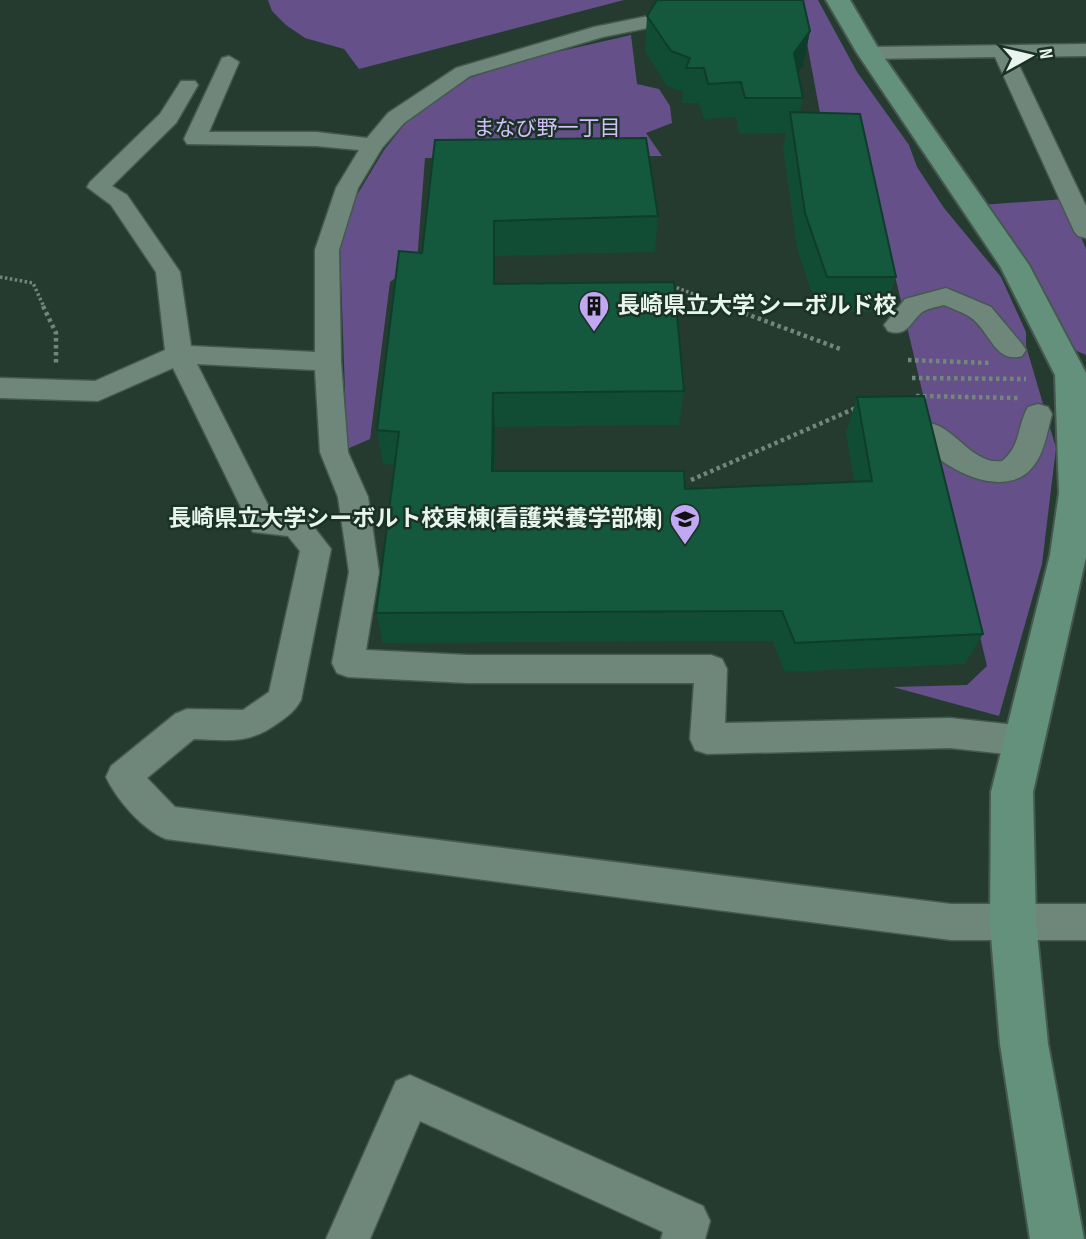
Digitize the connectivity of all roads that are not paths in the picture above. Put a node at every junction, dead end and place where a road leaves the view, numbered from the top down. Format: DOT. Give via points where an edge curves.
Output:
graph roads {
  1 [pos="756,0"];
  2 [pos="838,0"];
  3 [pos="1002,50"];
  4 [pos="1086,50"];
  5 [pos="869,53"];
  6 [pos="229,62"];
  7 [pos="188,85"];
  8 [pos="373,145"];
  9 [pos="1086,231"];
  10 [pos="897,325"];
  11 [pos="178,354"];
  12 [pos="1002,356"];
  13 [pos="328,362"];
  14 [pos="1079,375"];
  15 [pos="0,388"];
  16 [pos="1032,406"];
  17 [pos="927,431"];
  18 [pos="1024,741"];
  19 [pos="1086,922"];
  20 [pos="1013,924"];
  21 [pos="348,1239"];
  22 [pos="683,1239"];
  23 [pos="1056,1239"];
  1 -- 8 [label="street" via="601,32 463,72 396,118"];
  2 -- 5 [label="street"];
  3 -- 4 [label="street"];
  3 -- 5 [label="street"];
  3 -- 9 [label="street"];
  5 -- 14 [label="street" via="1014,265"];
  6 -- 8 [label="street" via="195,139 302,139"];
  7 -- 11 [label="street" via="168,118 99,187 119,201 168,272"];
  8 -- 13 [label="street" via="347,188 327,250"];
  10 -- 12 [label="street" via="914,305 946,296 982,313"];
  11 -- 13 [label="street"];
  11 -- 15 [label="street" via="98,391"];
  11 -- 20 [label="street" via="263,524 296,525 316,549 284,700 249,725 187,724 123,777 166,822 951,922"];
  13 -- 18 [label="street" via="334,452 354,498 364,572 348,663 468,669 711,669 707,739 950,733"];
  14 -- 18 [label="street" via="1077,493 1068,555"];
  16 -- 17 [label="street" via="1034,441 1020,466 1000,473 982,471"];
  18 -- 20 [label="street" via="1012,792"];
  19 -- 20 [label="street"];
  20 -- 23 [label="street" via="1024,1044"];
  21 -- 22 [label="street" via="410,1095 688,1221"];
}
